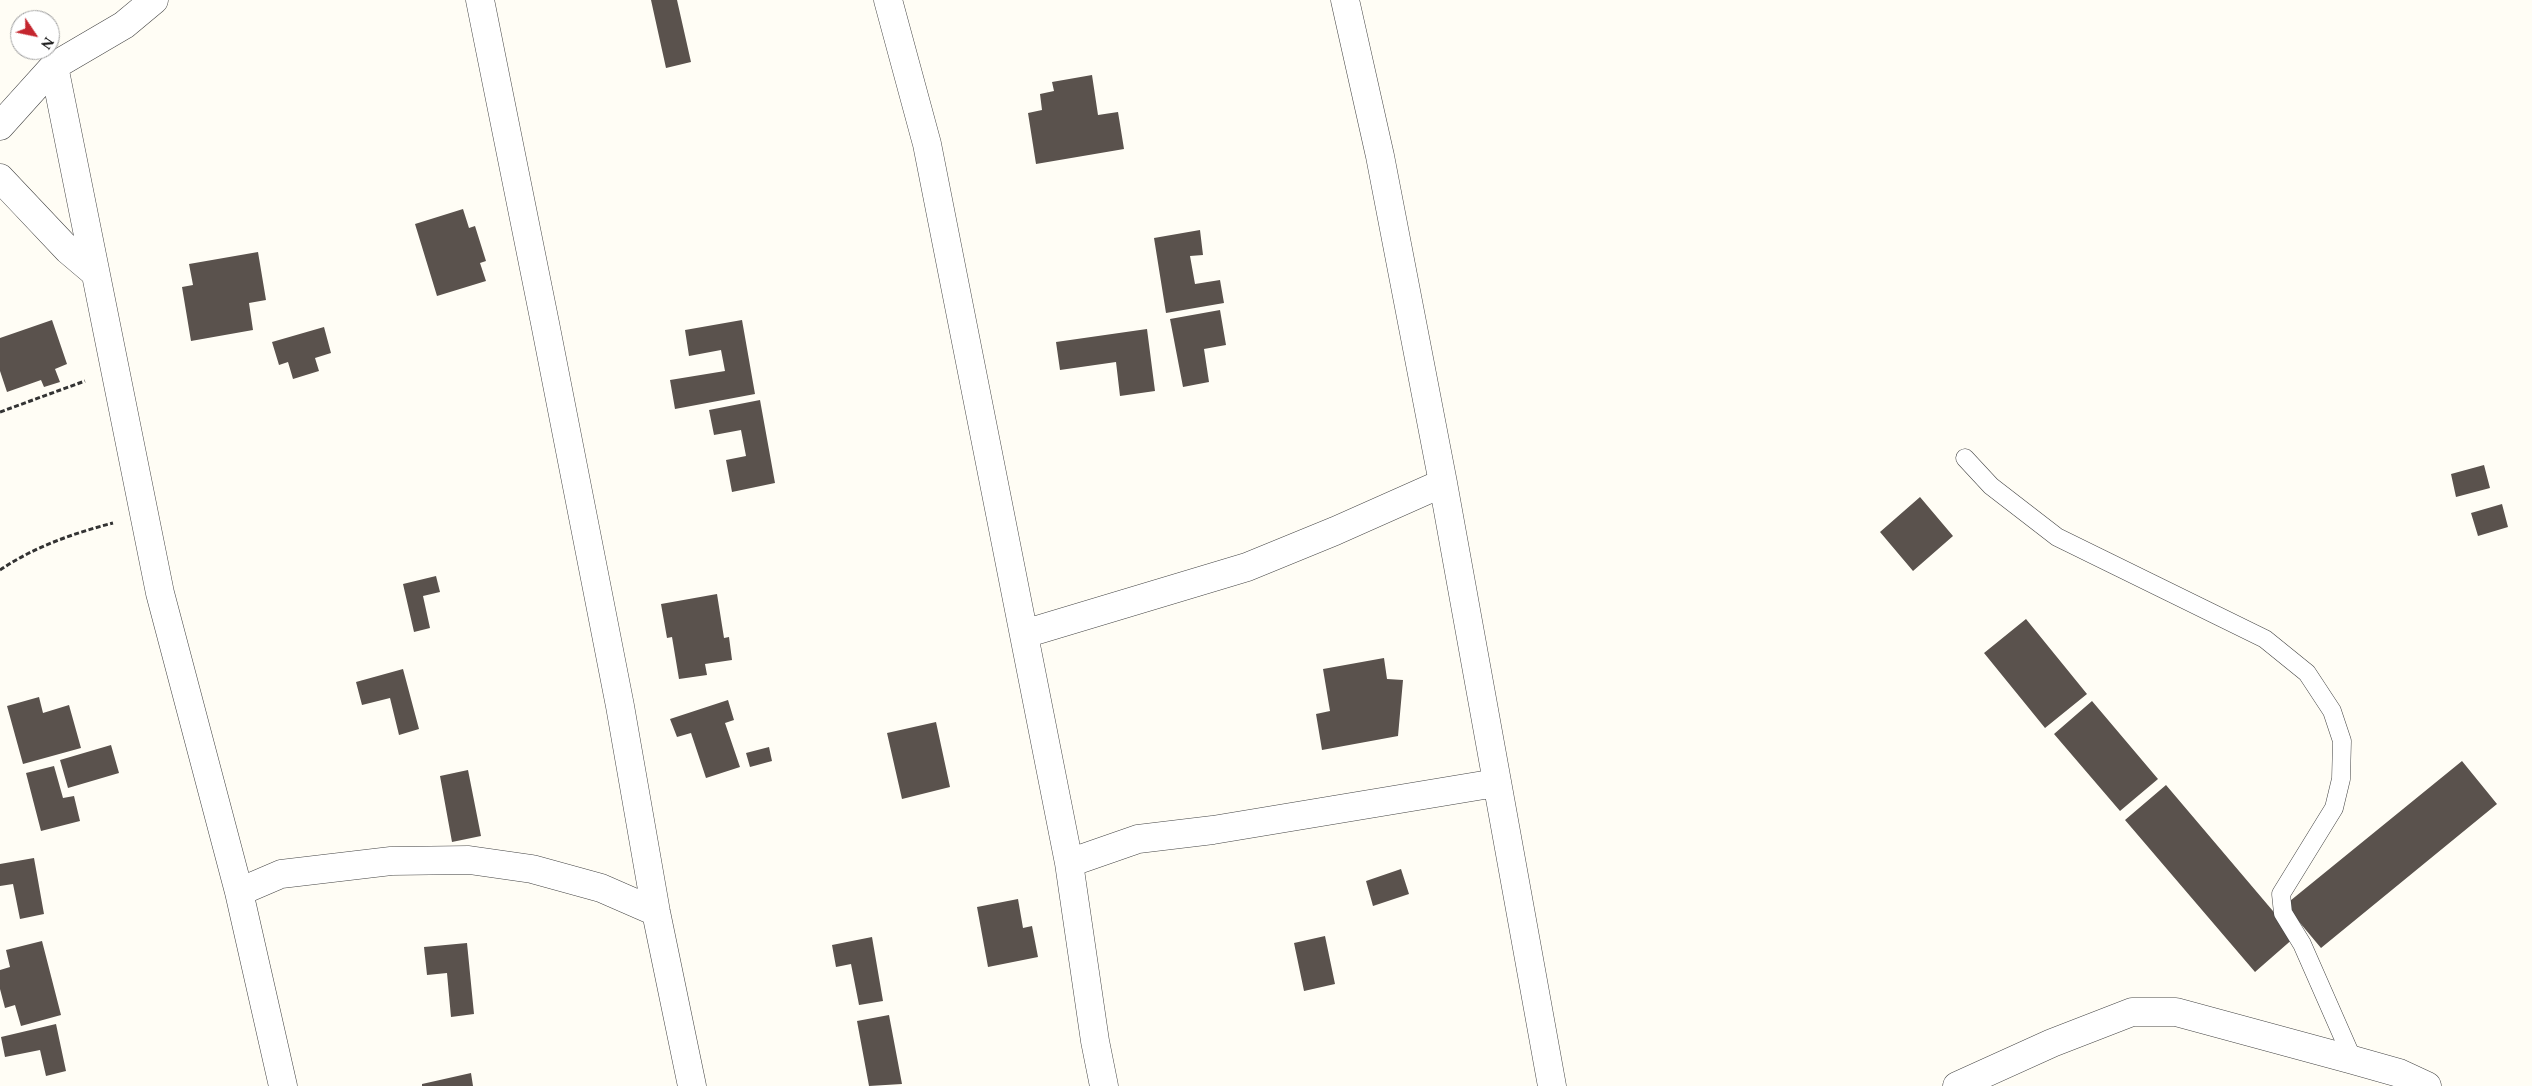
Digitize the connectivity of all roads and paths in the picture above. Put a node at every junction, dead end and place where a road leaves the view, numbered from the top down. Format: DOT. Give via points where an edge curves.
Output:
graph roads {
  1 [pos="154,0"];
  2 [pos="480,0"];
  3 [pos="888,0"];
  4 [pos="1345,0"];
  5 [pos="54,66"];
  6 [pos="0,126"];
  7 [pos="0,178"];
  8 [pos="94,272"];
  9 [pos="115,369"];
  10 [pos="0,412"];
  11 [pos="1965,458"];
  12 [pos="1443,484"];
  13 [pos="143,515"];
  14 [pos="0,570"];
  15 [pos="1024,634"];
  16 [pos="1496,783"];
  17 [pos="1068,863"];
  18 [pos="239,892"];
  19 [pos="656,912"];
  20 [pos="2353,1060"];
  21 [pos="282,1086"];
  22 [pos="692,1086"];
  23 [pos="1104,1086"];
  24 [pos="1552,1086"];
  25 [pos="1957,1086"];
  26 [pos="2427,1086"];
  1 -- 5 [label="street" via="124,25"];
  2 -- 19 [label="street" via="618,696"];
  3 -- 15 [label="street" via="927,144"];
  4 -- 12 [label="street" via="1380,156"];
  5 -- 6 [label="street"];
  5 -- 8 [label="street"];
  7 -- 8 [label="street" via="68,250"];
  8 -- 9 [label="street"];
  9 -- 10 [label="path"];
  9 -- 13 [label="street"];
  11 -- 20 [label="lane" via="1991,486 2058,538 2265,640 2307,673 2332,711 2342,741 2341,779 2334,808 2281,894 2283,913 2302,944"];
  12 -- 15 [label="street" via="1247,567"];
  12 -- 16 [label="street"];
  13 -- 14 [label="path" via="74,534 14,560"];
  13 -- 18 [label="street" via="160,593"];
  15 -- 17 [label="street"];
  16 -- 17 [label="street" via="1212,830 1138,839"];
  16 -- 24 [label="street"];
  17 -- 23 [label="street"];
  18 -- 19 [label="street" via="281,874 391,861 469,860 558,876 601,888"];
  18 -- 21 [label="street"];
  19 -- 22 [label="street"];
  20 -- 25 [label="street" via="2176,1012 2132,1012 2052,1043"];
  20 -- 26 [label="street"];
}
